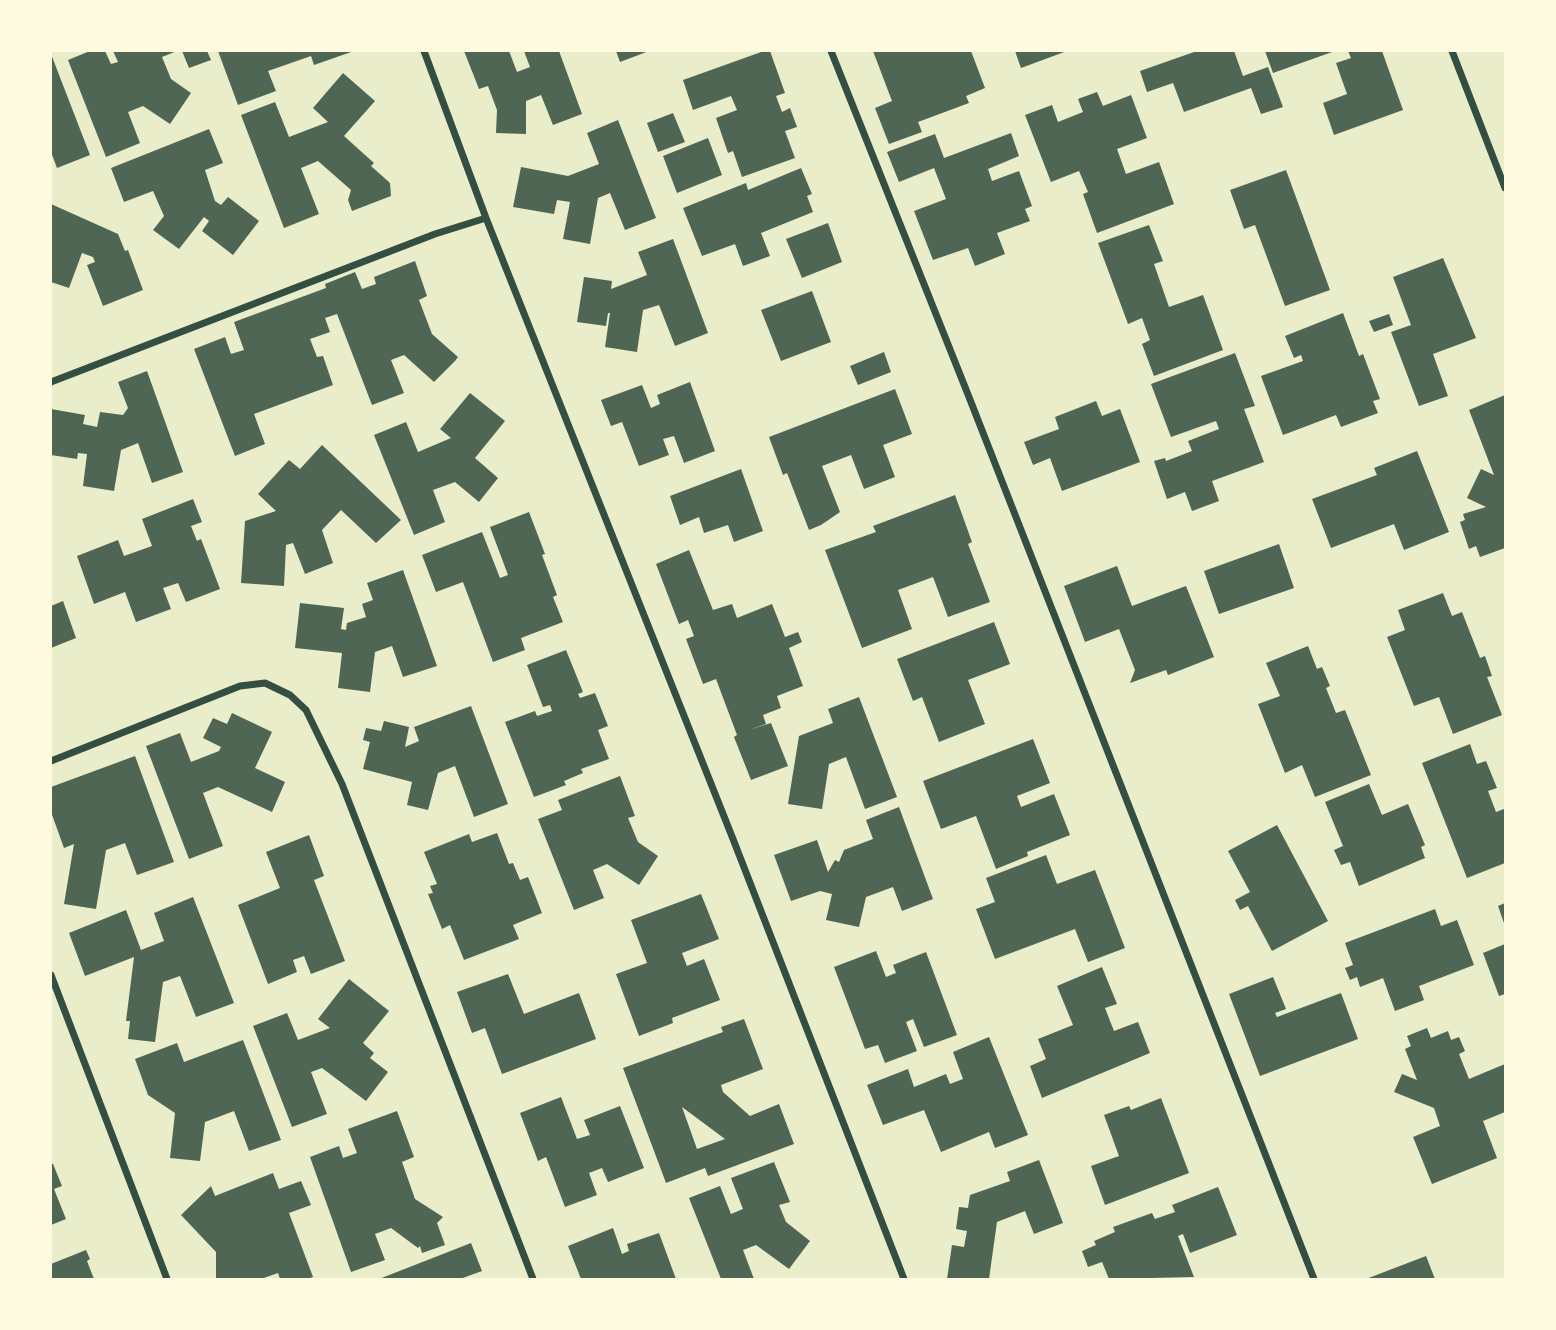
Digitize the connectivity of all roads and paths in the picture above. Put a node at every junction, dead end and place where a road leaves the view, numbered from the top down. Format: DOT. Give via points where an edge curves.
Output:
graph roads {
  1 [pos="424,51"];
  2 [pos="831,51"];
  3 [pos="1452,51"];
  4 [pos="1505,188"];
  5 [pos="486,218"];
  6 [pos="51,382"];
  7 [pos="51,761"];
  8 [pos="51,975"];
  9 [pos="167,1279"];
  10 [pos="533,1279"];
  11 [pos="904,1279"];
  12 [pos="1314,1279"];
  1 -- 5 [label="street"];
  2 -- 12 [label="street"];
  3 -- 4 [label="street"];
  5 -- 6 [label="street"];
  5 -- 11 [label="street"];
  7 -- 10 [label="street" via="240,686 265,683 290,695 306,710 342,784"];
  8 -- 9 [label="street"];
}
